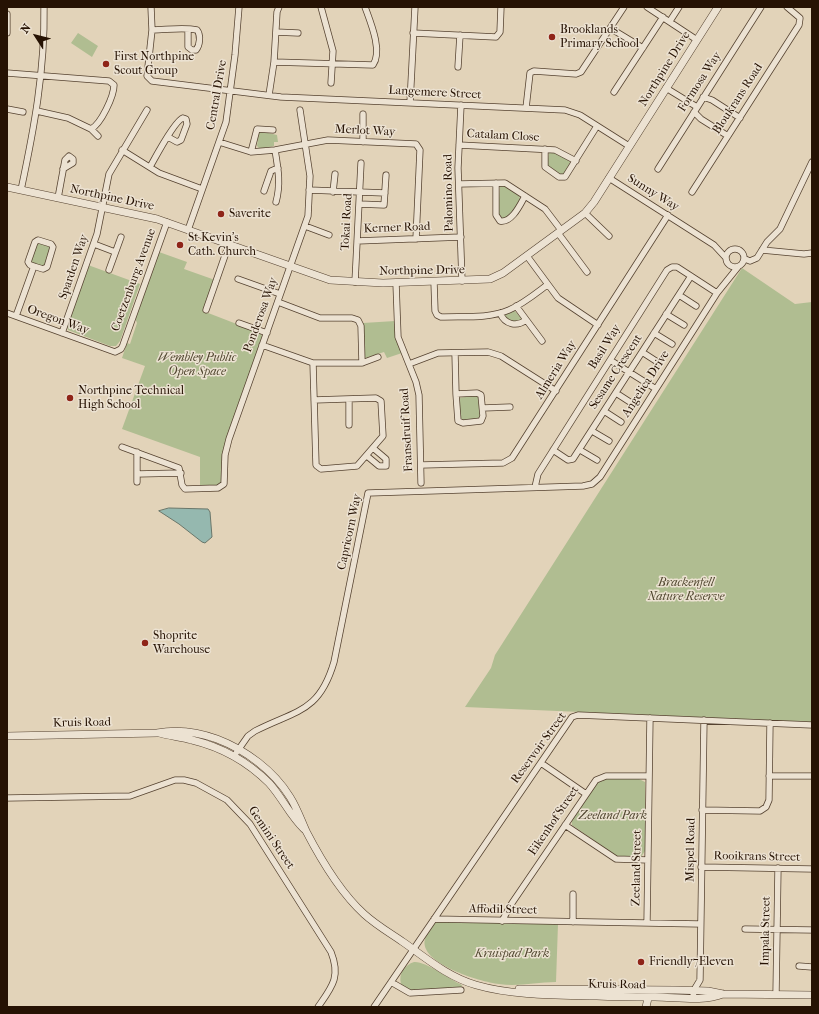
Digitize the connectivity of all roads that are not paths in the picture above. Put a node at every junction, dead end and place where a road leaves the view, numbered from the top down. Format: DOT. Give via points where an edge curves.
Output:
graph roads {
  1 [pos="44,7"];
  2 [pos="151,7"];
  3 [pos="239,7"];
  4 [pos="279,7"];
  5 [pos="321,7"];
  6 [pos="365,7"];
  7 [pos="415,7"];
  8 [pos="501,7"];
  9 [pos="624,7"];
  10 [pos="647,7"];
  11 [pos="679,7"];
  12 [pos="718,7"];
  13 [pos="761,7"];
  14 [pos="787,7"];
  15 [pos="7,14"];
  16 [pos="663,17"];
  17 [pos="670,21"];
  18 [pos="610,28"];
  19 [pos="188,29"];
  20 [pos="152,30"];
  21 [pos="276,32"];
  22 [pos="7,33"];
  23 [pos="298,33"];
  24 [pos="413,33"];
  25 [pos="460,35"];
  26 [pos="697,40"];
  27 [pos="643,48"];
  28 [pos="274,62"];
  29 [pos="332,64"];
  30 [pos="458,67"];
  31 [pos="7,74"];
  32 [pos="40,75"];
  33 [pos="331,84"];
  34 [pos="666,88"];
  35 [pos="231,90"];
  36 [pos="614,92"];
  37 [pos="269,95"];
  38 [pos="703,97"];
  39 [pos="410,103"];
  40 [pos="461,105"];
  41 [pos="526,108"];
  42 [pos="7,109"];
  43 [pos="696,109"];
  44 [pos="147,110"];
  45 [pos="300,110"];
  46 [pos="37,111"];
  47 [pos="23,112"];
  48 [pos="363,114"];
  49 [pos="740,118"];
  50 [pos="597,126"];
  51 [pos="91,129"];
  52 [pos="273,130"];
  53 [pos="98,136"];
  54 [pos="728,136"];
  55 [pos="168,137"];
  56 [pos="219,142"];
  57 [pos="363,142"];
  58 [pos="305,145"];
  59 [pos="460,145"];
  60 [pos="629,146"];
  61 [pos="545,149"];
  62 [pos="122,150"];
  63 [pos="275,150"];
  64 [pos="251,152"];
  65 [pos="576,161"];
  66 [pos="812,162"];
  67 [pos="361,163"];
  68 [pos="150,167"];
  69 [pos="278,168"];
  70 [pos="658,169"];
  71 [pos="63,170"];
  72 [pos="334,174"];
  73 [pos="386,175"];
  74 [pos="609,178"];
  75 [pos="496,183"];
  76 [pos="459,184"];
  77 [pos="7,187"];
  78 [pos="202,189"];
  79 [pos="21,190"];
  80 [pos="309,190"];
  81 [pos="264,191"];
  82 [pos="333,192"];
  83 [pos="692,192"];
  84 [pos="360,193"];
  85 [pos="385,193"];
  86 [pos="525,196"];
  87 [pos="58,198"];
  88 [pos="276,202"];
  89 [pos="360,204"];
  90 [pos="102,207"];
  91 [pos="585,213"];
  92 [pos="668,215"];
  93 [pos="166,222"];
  94 [pos="305,226"];
  95 [pos="188,230"];
  96 [pos="560,231"];
  97 [pos="329,235"];
  98 [pos="121,236"];
  99 [pos="609,236"];
  100 [pos="460,237"];
  101 [pos="416,239"];
  102 [pos="357,241"];
  103 [pos="94,244"];
  104 [pos="229,244"];
  105 [pos="714,245"];
  106 [pos="730,250"];
  107 [pos="762,250"];
  108 [pos="116,252"];
  109 [pos="812,253"];
  110 [pos="526,256"];
  111 [pos="726,258"];
  112 [pos="745,259"];
  113 [pos="729,264"];
  114 [pos="34,266"];
  115 [pos="290,266"];
  116 [pos="738,267"];
  117 [pos="109,270"];
  118 [pos="586,272"];
  119 [pos="691,276"];
  120 [pos="238,279"];
  121 [pos="462,281"];
  122 [pos="355,282"];
  123 [pos="434,282"];
  124 [pos="725,282"];
  125 [pos="396,283"];
  126 [pos="547,285"];
  127 [pos="717,293"];
  128 [pos="280,294"];
  129 [pos="678,295"];
  130 [pos="278,302"];
  131 [pos="516,306"];
  132 [pos="696,306"];
  133 [pos="206,310"];
  134 [pos="7,313"];
  135 [pos="500,313"];
  136 [pos="666,314"];
  137 [pos="16,316"];
  138 [pos="526,320"];
  139 [pos="239,323"];
  140 [pos="598,325"];
  141 [pos="684,325"];
  142 [pos="62,333"];
  143 [pos="266,333"];
  144 [pos="654,333"];
  145 [pos="542,341"];
  146 [pos="672,344"];
  147 [pos="122,345"];
  148 [pos="262,345"];
  149 [pos="642,352"];
  150 [pos="455,353"];
  151 [pos="378,357"];
  152 [pos="610,360"];
  153 [pos="313,363"];
  154 [pos="362,363"];
  155 [pos="659,363"];
  156 [pos="408,364"];
  157 [pos="629,372"];
  158 [pos="656,389"];
  159 [pos="556,391"];
  160 [pos="616,393"];
  161 [pos="456,394"];
  162 [pos="349,399"];
  163 [pos="314,400"];
  164 [pos="633,404"];
  165 [pos="510,407"];
  166 [pos="483,408"];
  167 [pos="604,412"];
  168 [pos="621,422"];
  169 [pos="349,425"];
  170 [pos="592,431"];
  171 [pos="609,441"];
  172 [pos="122,447"];
  173 [pos="373,448"];
  174 [pos="553,450"];
  175 [pos="580,450"];
  176 [pos="137,452"];
  177 [pos="366,456"];
  178 [pos="597,460"];
  179 [pos="421,465"];
  180 [pos="181,473"];
  181 [pos="137,474"];
  182 [pos="137,482"];
  183 [pos="421,482"];
  184 [pos="592,484"];
  185 [pos="535,487"];
  186 [pos="650,718"];
  187 [pos="704,720"];
  188 [pos="770,723"];
  189 [pos="812,725"];
  190 [pos="157,733"];
  191 [pos="7,736"];
  192 [pos="238,749"];
  193 [pos="234,756"];
  194 [pos="541,763"];
  195 [pos="649,776"];
  196 [pos="769,776"];
  197 [pos="812,776"];
  198 [pos="586,794"];
  199 [pos="7,798"];
  200 [pos="702,810"];
  201 [pos="565,825"];
  202 [pos="306,831"];
  203 [pos="648,860"];
  204 [pos="701,867"];
  205 [pos="778,868"];
  206 [pos="812,869"];
  207 [pos="573,894"];
  208 [pos="434,920"];
  209 [pos="502,921"];
  210 [pos="573,922"];
  211 [pos="647,923"];
  212 [pos="700,924"];
  213 [pos="746,929"];
  214 [pos="777,929"];
  215 [pos="812,930"];
  216 [pos="413,949"];
  217 [pos="799,966"];
  218 [pos="812,967"];
  219 [pos="700,980"];
  220 [pos="391,982"];
  221 [pos="646,989"];
  222 [pos="461,990"];
  223 [pos="511,990"];
  224 [pos="708,991"];
  225 [pos="693,994"];
  226 [pos="723,994"];
  227 [pos="776,994"];
  228 [pos="812,995"];
  229 [pos="646,1001"];
  230 [pos="318,1007"];
  231 [pos="374,1007"];
  1 -- 32 [label="street"];
  2 -- 20 [label="street"];
  3 -- 35 [label="street, Central Drive"];
  4 -- 21 [label="street"];
  5 -- 29 [label="street" via="332,44"];
  6 -- 29 [label="street" via="376,39 376,61 373,65"];
  7 -- 24 [label="street"];
  8 -- 25 [label="street" via="498,36"];
  9 -- 18 [label="street"];
  10 -- 16 [label="street"];
  11 -- 17 [label="street"];
  12 -- 26 [label="street, Northpine Drive"];
  13 -- 38 [label="street, Formosa Way"];
  14 -- 49 [label="street, Bloukrans Road" via="800,18 799,25"];
  15 -- 22 [label="street"];
  16 -- 17 [label="street"];
  16 -- 27 [label="street"];
  17 -- 26 [label="street"];
  18 -- 27 [label="street"];
  18 -- 41 [label="street" via="580,73 530,73"];
  19 -- 20 [label="street"];
  20 -- 35 [label="street, Langemere Street" via="147,76 152,81"];
  21 -- 23 [label="street"];
  21 -- 28 [label="street"];
  24 -- 25 [label="street"];
  24 -- 39 [label="street"];
  25 -- 30 [label="street"];
  26 -- 34 [label="street, Northpine Drive"];
  27 -- 36 [label="street"];
  28 -- 29 [label="street"];
  28 -- 37 [label="street"];
  29 -- 33 [label="street"];
  31 -- 32 [label="street"];
  32 -- 46 [label="street"];
  32 -- 51 [label="street" via="113,83 111,100"];
  34 -- 43 [label="street"];
  34 -- 60 [label="street, Northpine Drive"];
  35 -- 37 [label="street, Langemere Street"];
  35 -- 56 [label="street, Central Drive" via="226,122"];
  37 -- 39 [label="street, Langemere Street"];
  38 -- 43 [label="street, Formosa Way"];
  38 -- 49 [label="street"];
  39 -- 40 [label="street, Langemere Street"];
  40 -- 41 [label="street, Langemere Street"];
  40 -- 59 [label="street, Palomino Road"];
  41 -- 50 [label="street, Langemere Street" via="569,111"];
  42 -- 47 [label="street"];
  43 -- 54 [label="street" via="701,119"];
  43 -- 70 [label="street, Formosa Way"];
  44 -- 62 [label="street, Sparden Way"];
  45 -- 58 [label="street, Ponderosa Way"];
  46 -- 51 [label="street" via="68,118"];
  46 -- 79 [label="street"];
  48 -- 57 [label="street"];
  49 -- 54 [label="street, Bloukrans Road"];
  50 -- 60 [label="street, Langemere Street"];
  50 -- 65 [label="street, Catalam Close"];
  51 -- 53 [label="street"];
  52 -- 64 [label="street" via="257,129"];
  54 -- 83 [label="street, Bloukrans Road"];
  55 -- 68 [label="street"];
  56 -- 64 [label="street, Merlot Way"];
  56 -- 78 [label="street, Central Drive"];
  57 -- 58 [label="street, Merlot Way" via="324,140"];
  57 -- 101 [label="street, Merlot Way" via="414,144 419,147"];
  58 -- 63 [label="street, Merlot Way"];
  58 -- 80 [label="street, Ponderosa Way" via="310,174"];
  59 -- 61 [label="street, Catalam Close"];
  59 -- 76 [label="street, Palomino Road"];
  60 -- 74 [label="street, Northpine Drive"];
  61 -- 65 [label="street, Catalam Close" via="559,151"];
  61 -- 65 [label="street, Catalam Close" via="545,166 559,177 566,176"];
  62 -- 68 [label="street"];
  62 -- 90 [label="street, Sparden Way" via="109,174"];
  63 -- 64 [label="street, Merlot Way"];
  63 -- 69 [label="street"];
  66 -- 107 [label="street" via="780,229"];
  67 -- 84 [label="street, Tokai Road"];
  68 -- 78 [label="street"];
  69 -- 81 [label="street" via="271,171"];
  69 -- 88 [label="street" via="279,191"];
  71 -- 87 [label="street"];
  72 -- 82 [label="street"];
  73 -- 85 [label="street"];
  74 -- 91 [label="street, Northpine Drive"];
  74 -- 92 [label="street, Sunny Way"];
  75 -- 76 [label="street"];
  75 -- 86 [label="street" via="505,183"];
  75 -- 86 [label="street" via="496,215 500,221 505,221 512,215"];
  76 -- 100 [label="street, Palomino Road"];
  77 -- 79 [label="street, Northpine Drive"];
  78 -- 95 [label="street, Central Drive"];
  79 -- 87 [label="street, Northpine Drive"];
  80 -- 82 [label="street"];
  80 -- 94 [label="street, Ponderosa Way"];
  82 -- 84 [label="street"];
  84 -- 85 [label="street"];
  84 -- 89 [label="street, Tokai Road"];
  85 -- 89 [label="street" via="384,206"];
  86 -- 96 [label="street" via="547,211"];
  87 -- 90 [label="street, Northpine Drive"];
  89 -- 102 [label="street, Tokai Road"];
  90 -- 93 [label="street, Northpine Drive"];
  90 -- 103 [label="street, Sparden Way"];
  91 -- 96 [label="street, Northpine Drive"];
  91 -- 99 [label="street"];
  92 -- 105 [label="street, Sunny Way"];
  92 -- 140 [label="street, Almeria Way"];
  93 -- 95 [label="street, Northpine Drive"];
  93 -- 147 [label="street, Coetzenburg Avenue"];
  94 -- 97 [label="street"];
  94 -- 115 [label="street, Ponderosa Way"];
  95 -- 104 [label="street, Northpine Drive"];
  96 -- 110 [label="street, Northpine Drive"];
  96 -- 118 [label="street"];
  98 -- 108 [label="street"];
  100 -- 101 [label="street, Kerner Road"];
  100 -- 121 [label="street, Palomino Road"];
  101 -- 102 [label="street, Kerner Road"];
  102 -- 122 [label="street, Tokai Road"];
  103 -- 108 [label="street"];
  103 -- 142 [label="street, Sparden Way"];
  104 -- 115 [label="street, Northpine Drive"];
  104 -- 133 [label="street"];
  105 -- 106 [label="street"];
  105 -- 111 [label="street"];
  106 -- 111 [label="street"];
  106 -- 112 [label="street" via="739,249 744,253"];
  107 -- 109 [label="street"];
  107 -- 112 [label="street" via="755,260"];
  108 -- 117 [label="street"];
  110 -- 121 [label="street, Northpine Drive" via="495,278"];
  110 -- 126 [label="street"];
  111 -- 113 [label="street"];
  112 -- 116 [label="street"];
  113 -- 116 [label="street"];
  113 -- 124 [label="street"];
  114 -- 114 [label="street" via="46,268 52,245 36,241 28,262"];
  114 -- 137 [label="street"];
  115 -- 122 [label="street, Northpine Drive" via="330,280"];
  115 -- 128 [label="street, Ponderosa Way"];
  116 -- 124 [label="street, Angelica Drive"];
  119 -- 127 [label="street, Basil Way"];
  119 -- 129 [label="street, Sesame Crescent"];
  119 -- 152 [label="street, Basil Way" via="677,267 667,270"];
  120 -- 128 [label="street"];
  121 -- 123 [label="street, Northpine Drive"];
  122 -- 125 [label="street, Northpine Drive"];
  123 -- 125 [label="street, Northpine Drive"];
  123 -- 135 [label="street" via="435,311 438,316"];
  124 -- 127 [label="street, Angelica Drive"];
  125 -- 156 [label="street, Fransdruif Road" via="398,337"];
  126 -- 131 [label="street"];
  126 -- 140 [label="street" via="562,302"];
  127 -- 158 [label="street, Angelica Drive"];
  128 -- 130 [label="street, Ponderosa Way"];
  129 -- 132 [label="street"];
  129 -- 136 [label="street, Sesame Crescent"];
  130 -- 143 [label="street, Ponderosa Way"];
  130 -- 154 [label="street" via="320,318 358,320 361,326"];
  131 -- 135 [label="street"];
  131 -- 138 [label="street"];
  134 -- 137 [label="street, Oregon Way"];
  135 -- 138 [label="street" via="503,319 510,323 519,324"];
  136 -- 141 [label="street"];
  136 -- 144 [label="street, Sesame Crescent"];
  137 -- 142 [label="street, Oregon Way"];
  138 -- 145 [label="street"];
  139 -- 143 [label="street"];
  140 -- 159 [label="street, Almeria Way"];
  142 -- 147 [label="street, Oregon Way" via="115,352 121,349"];
  143 -- 148 [label="street, Ponderosa Way"];
  144 -- 146 [label="street"];
  144 -- 149 [label="street, Sesame Crescent"];
  148 -- 153 [label="street"];
  148 -- 180 [label="street, Ponderosa Way" via="229,439 223,486 185,489"];
  149 -- 155 [label="street"];
  149 -- 157 [label="street, Sesame Crescent"];
  150 -- 156 [label="street" via="434,354"];
  150 -- 159 [label="street" via="498,354"];
  150 -- 161 [label="street"];
  151 -- 154 [label="street"];
  152 -- 157 [label="street"];
  152 -- 174 [label="street, Basil Way"];
  153 -- 154 [label="street"];
  153 -- 163 [label="street"];
  156 -- 179 [label="street, Fransdruif Road" via="419,395"];
  157 -- 158 [label="street"];
  157 -- 160 [label="street, Sesame Crescent"];
  158 -- 184 [label="street, Angelica Drive" via="600,477"];
  159 -- 179 [label="street, Almeria Way" via="510,460 504,463"];
  160 -- 164 [label="street"];
  160 -- 167 [label="street, Sesame Crescent"];
  161 -- 166 [label="street" via="480,394"];
  161 -- 166 [label="street" via="459,422 480,422 483,418"];
  162 -- 163 [label="street"];
  162 -- 169 [label="street"];
  162 -- 173 [label="street" via="377,398 381,401 383,435"];
  163 -- 177 [label="street" via="317,468 355,468"];
  165 -- 166 [label="street"];
  167 -- 168 [label="street"];
  167 -- 170 [label="street, Sesame Crescent"];
  170 -- 171 [label="street"];
  170 -- 175 [label="street, Sesame Crescent"];
  172 -- 176 [label="street"];
  173 -- 177 [label="street"];
  173 -- 177 [label="street" via="386,459 386,466 379,466"];
  174 -- 175 [label="street" via="571,460"];
  174 -- 185 [label="street, Basil Way" via="538,474"];
  175 -- 178 [label="street"];
  176 -- 180 [label="street" via="179,468"];
  176 -- 181 [label="street"];
  179 -- 183 [label="street, Fransdruif Road"];
  180 -- 181 [label="street"];
  181 -- 182 [label="street"];
  184 -- 185 [label="street, Capricorn Way"];
  185 -- 192 [label="street, Capricorn Way" via="368,493 334,662 324,688 305,708 255,731"];
  186 -- 187 [label="street, Reservoir Street"];
  186 -- 194 [label="street, Reservoir Street" via="576,716 570,720"];
  186 -- 195 [label="street, Zeeland Street"];
  187 -- 188 [label="street, Reservoir Street"];
  187 -- 200 [label="street, Mispel Road"];
  188 -- 189 [label="street, Reservoir Street"];
  188 -- 196 [label="street"];
  190 -- 191 [label="street, Kruis Road"];
  190 -- 192 [label="street, Kruis Road" via="188,732 219,740"];
  190 -- 193 [label="street, Kruis Road" via="202,743"];
  192 -- 193 [label="street"];
  192 -- 202 [label="street, Kruis Road" via="259,764 290,796 300,813"];
  193 -- 202 [label="street, Kruis Road" via="269,783"];
  194 -- 198 [label="street"];
  194 -- 208 [label="street, Reservoir Street"];
  195 -- 198 [label="street, Eikenhof Street" via="602,776"];
  195 -- 203 [label="street, Zeeland Street"];
  196 -- 197 [label="street"];
  196 -- 200 [label="street" via="768,804 764,810"];
  198 -- 201 [label="street, Eikenhof Street"];
  199 -- 230 [label="street, Gemini Street" via="130,796 168,782 184,780 222,796 250,824 331,952 335,963 334,981"];
  200 -- 204 [label="street, Mispel Road"];
  201 -- 203 [label="street" via="616,859"];
  201 -- 209 [label="street, Eikenhof Street"];
  202 -- 216 [label="street, Kruis Road" via="351,901 365,915"];
  203 -- 211 [label="street, Zeeland Street"];
  204 -- 205 [label="street, Rooikrans Street"];
  204 -- 212 [label="street, Mispel Road"];
  205 -- 206 [label="street, Rooikrans Street"];
  205 -- 214 [label="street, Impala Street"];
  207 -- 210 [label="street"];
  208 -- 209 [label="street, Affodil Street"];
  208 -- 216 [label="street, Reservoir Street"];
  209 -- 210 [label="street, Affodil Street"];
  210 -- 211 [label="street, Affodil Street"];
  211 -- 212 [label="street, Affodil Street"];
  212 -- 219 [label="street, Mispel Road"];
  213 -- 214 [label="street"];
  214 -- 215 [label="street"];
  214 -- 227 [label="street, Impala Street"];
  216 -- 220 [label="street"];
  216 -- 223 [label="street, Kruis Road" via="463,980"];
  217 -- 218 [label="street"];
  219 -- 224 [label="street"];
  219 -- 225 [label="street"];
  220 -- 222 [label="street" via="410,993"];
  220 -- 231 [label="street"];
  221 -- 223 [label="street, Kruis Road"];
  221 -- 225 [label="street, Kruis Road"];
  221 -- 229 [label="street"];
  223 -- 229 [label="street, Kruis Road"];
  224 -- 225 [label="street, Kruis Road"];
  224 -- 226 [label="street, Kruis Road"];
  225 -- 226 [label="street, Kruis Road"];
  225 -- 229 [label="street, Kruis Road"];
  226 -- 227 [label="street, Kruis Road"];
  227 -- 228 [label="street, Kruis Road"];
}
